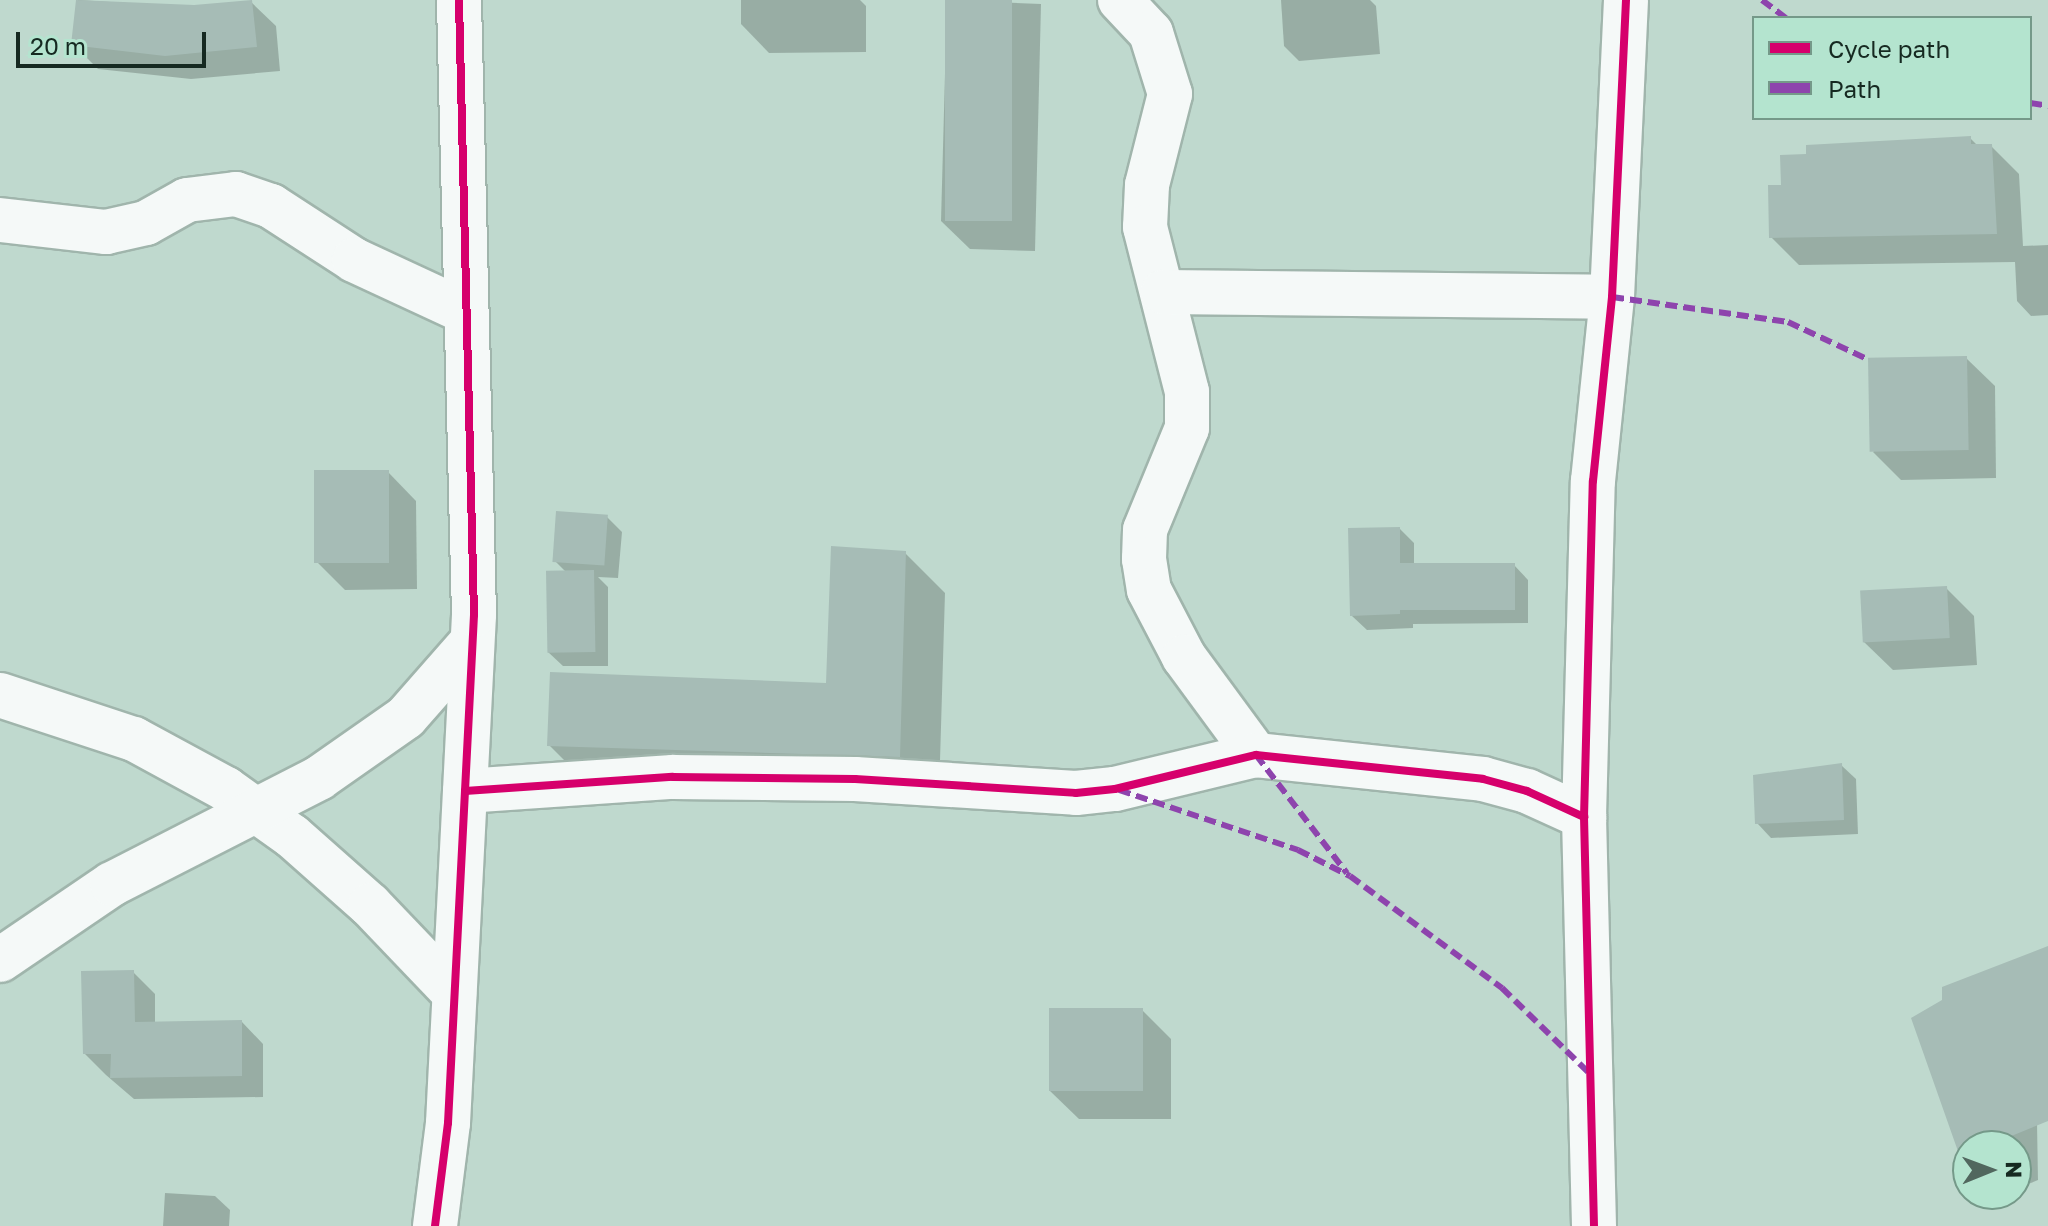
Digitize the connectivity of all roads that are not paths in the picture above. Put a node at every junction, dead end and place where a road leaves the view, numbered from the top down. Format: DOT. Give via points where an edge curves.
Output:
graph roads {
  1 [pos="459,0"];
  2 [pos="1120,0"];
  3 [pos="1626,0"];
  4 [pos="0,220"];
  5 [pos="1163,292"];
  6 [pos="1612,297"];
  7 [pos="466,312"];
  8 [pos="472,642"];
  9 [pos="0,695"];
  10 [pos="1256,755"];
  11 [pos="465,791"];
  12 [pos="256,810"];
  13 [pos="1584,817"];
  14 [pos="0,960"];
  15 [pos="454,993"];
  16 [pos="435,1226"];
  17 [pos="1594,1226"];
  1 -- 7 [label="street"];
  2 -- 5 [label="street" via="1151,33 1170,94 1147,185 1145,227"];
  3 -- 6 [label="street"];
  4 -- 7 [label="street" via="57,231 106,232 146,223 187,200 236,194 271,206 354,260"];
  5 -- 6 [label="street"];
  5 -- 10 [label="street" via="1187,392 1187,428 1145,530 1149,590 1184,657"];
  6 -- 13 [label="street" via="1593,481"];
  7 -- 8 [label="street"];
  8 -- 11 [label="street"];
  8 -- 12 [label="street" via="406,717 319,778"];
  9 -- 12 [label="street" via="134,739"];
  10 -- 11 [label="street" via="1115,789 1076,793 855,779 673,777"];
  10 -- 13 [label="street" via="1483,779 1527,791"];
  11 -- 15 [label="street"];
  12 -- 14 [label="street" via="112,884"];
  12 -- 15 [label="street" via="370,905"];
  13 -- 17 [label="street"];
  15 -- 16 [label="street" via="448,1123"];
}
